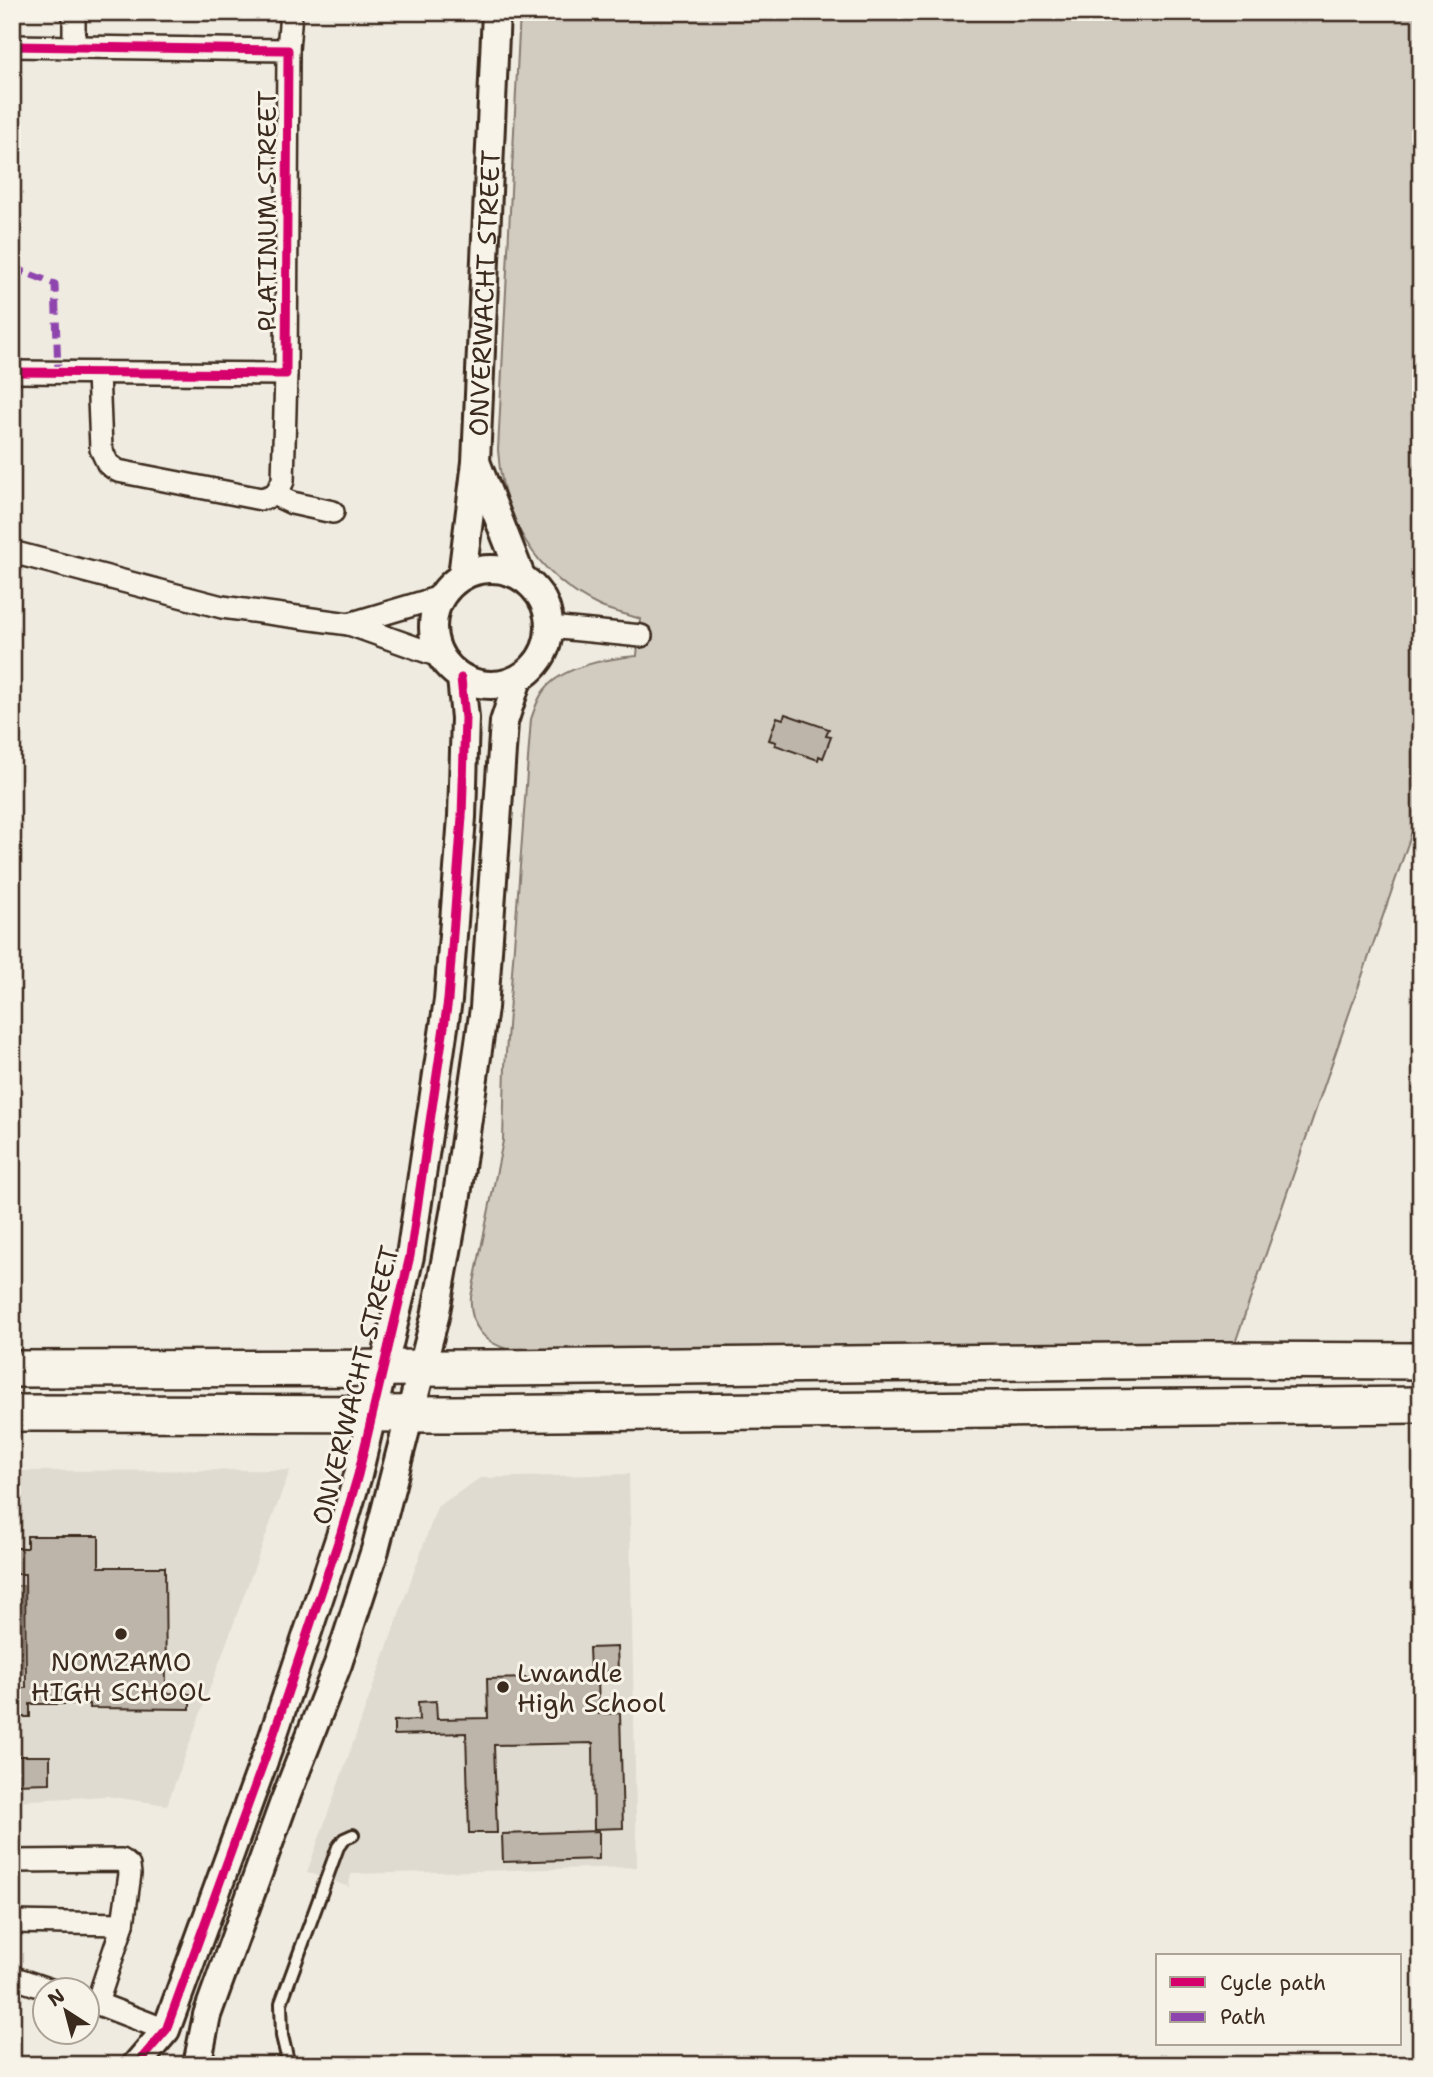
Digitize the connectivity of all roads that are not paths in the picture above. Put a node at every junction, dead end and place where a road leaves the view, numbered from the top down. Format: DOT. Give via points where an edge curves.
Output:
graph roads {
  1 [pos="74,12"];
  2 [pos="291,12"];
  3 [pos="496,12"];
  4 [pos="12,46"];
  5 [pos="74,47"];
  6 [pos="288,50"];
  7 [pos="12,372"];
  8 [pos="98,373"];
  9 [pos="286,374"];
  10 [pos="476,462"];
  11 [pos="275,495"];
  12 [pos="333,512"];
  13 [pos="12,552"];
  14 [pos="462,576"];
  15 [pos="521,576"];
  16 [pos="440,597"];
  17 [pos="349,624"];
  18 [pos="550,627"];
  19 [pos="642,636"];
  20 [pos="439,656"];
  21 [pos="461,678"];
  22 [pos="518,679"];
  23 [pos="1421,1361"];
  24 [pos="384,1368"];
  25 [pos="422,1368"];
  26 [pos="12,1369"];
  27 [pos="1421,1405"];
  28 [pos="12,1413"];
  29 [pos="373,1413"];
  30 [pos="409,1413"];
  31 [pos="353,1835"];
  32 [pos="12,1861"];
  33 [pos="12,1922"];
  34 [pos="123,1924"];
  35 [pos="12,1977"];
  36 [pos="102,1977"];
  37 [pos="32,1984"];
  38 [pos="102,2006"];
  39 [pos="166,2030"];
  40 [pos="136,2065"];
  41 [pos="197,2065"];
  42 [pos="289,2065"];
  1 -- 5 [label="street"];
  2 -- 6 [label="street, PLATINUM STREET"];
  3 -- 10 [label="street, ONVERWACHT STREET"];
  4 -- 5 [label="street"];
  5 -- 6 [label="street"];
  6 -- 9 [label="street, PLATINUM STREET"];
  7 -- 8 [label="street"];
  8 -- 9 [label="street"];
  8 -- 11 [label="street" via="101,449 108,464 118,471 261,499"];
  9 -- 11 [label="street, PLATINUM STREET" via="282,481"];
  10 -- 14 [label="street, ONVERWACHT STREET"];
  10 -- 15 [label="street"];
  11 -- 12 [label="street"];
  13 -- 17 [label="street" via="222,607"];
  14 -- 15 [label="street" via="492,568"];
  14 -- 16 [label="street"];
  15 -- 18 [label="street" via="542,598"];
  16 -- 17 [label="street"];
  16 -- 20 [label="street" via="432,626"];
  17 -- 20 [label="street"];
  18 -- 19 [label="street"];
  18 -- 22 [label="street" via="542,657"];
  20 -- 21 [label="street"];
  21 -- 22 [label="street" via="490,686"];
  21 -- 24 [label="street, ONVERWACHT STREET" via="465,718 462,817 448,1000 410,1256"];
  22 -- 25 [label="street" via="504,722 484,1008 435,1317"];
  23 -- 25 [label="highway"];
  24 -- 25 [label="highway"];
  24 -- 26 [label="highway"];
  24 -- 29 [label="street, ONVERWACHT STREET"];
  25 -- 30 [label="street"];
  27 -- 30 [label="highway"];
  28 -- 29 [label="highway"];
  29 -- 30 [label="highway"];
  29 -- 39 [label="street, ONVERWACHT STREET" via="313,1621"];
  30 -- 41 [label="street" via="375,1550 338,1664 207,2015"];
  31 -- 42 [label="lane" via="338,1847 281,2003"];
  32 -- 34 [label="street" via="122,1860 130,1874"];
  33 -- 34 [label="street"];
  34 -- 36 [label="street"];
  35 -- 37 [label="street"];
  38 -- 39 [label="street"];
  39 -- 40 [label="street, ONVERWACHT STREET"];
}
